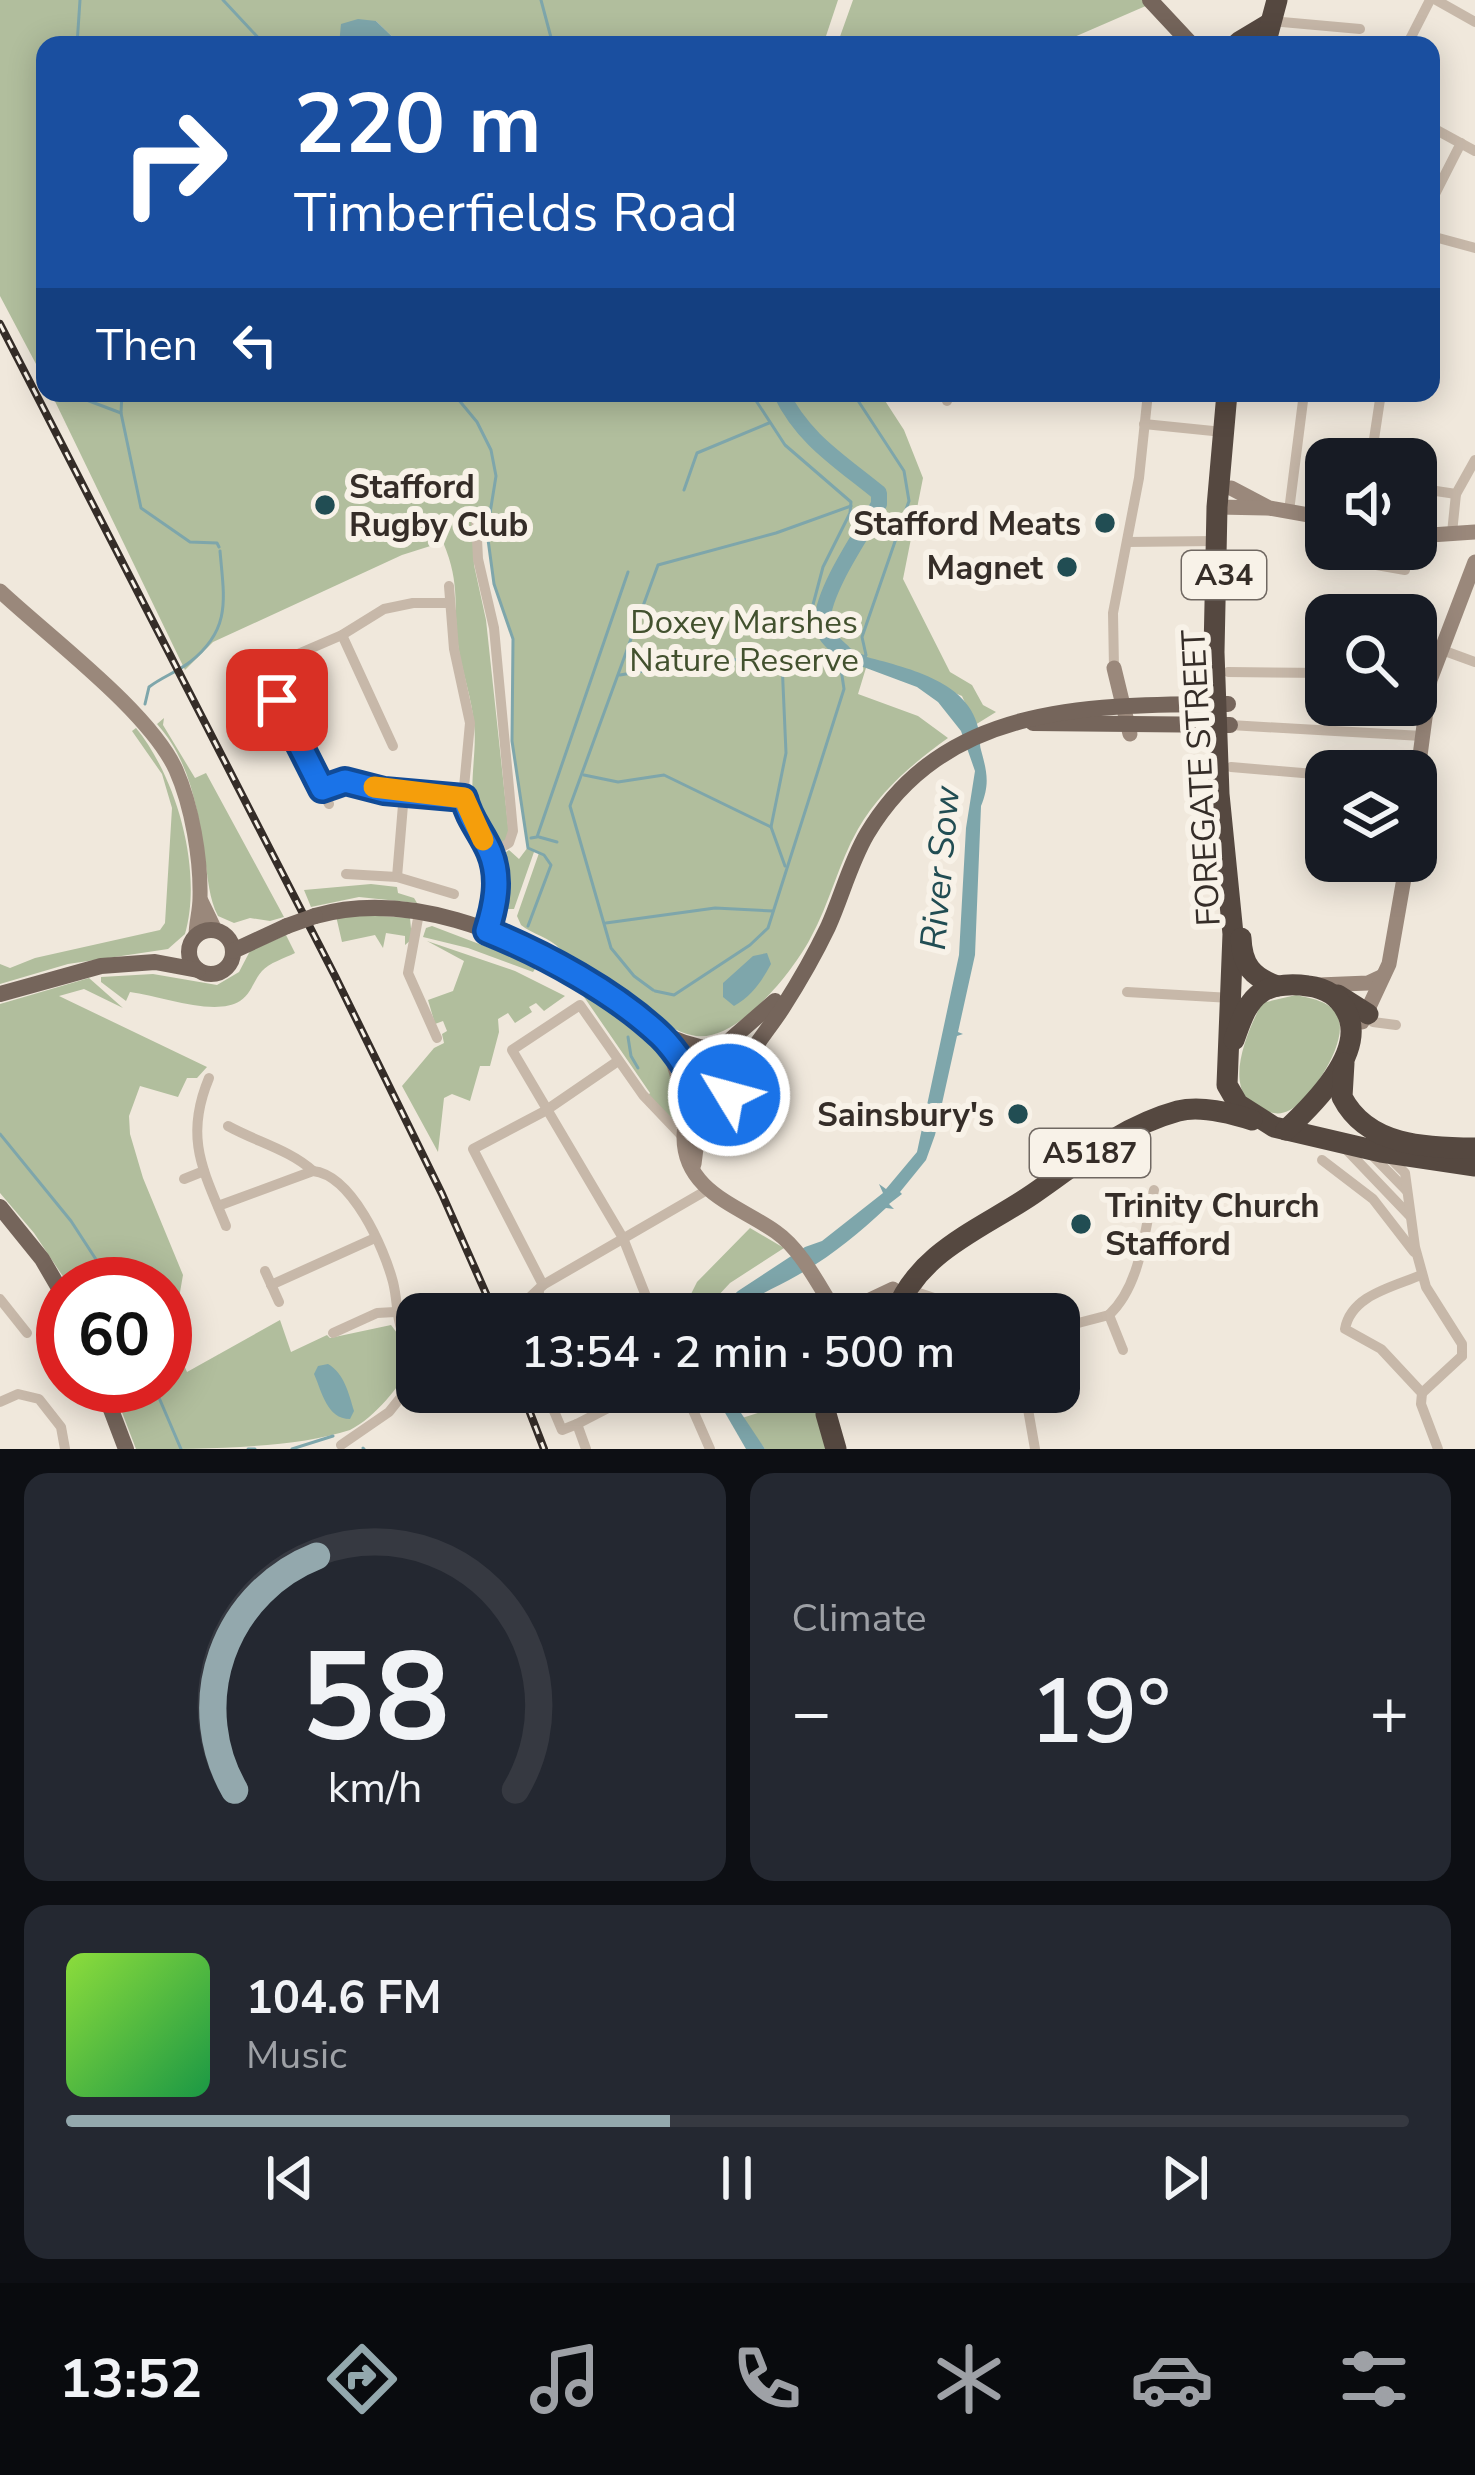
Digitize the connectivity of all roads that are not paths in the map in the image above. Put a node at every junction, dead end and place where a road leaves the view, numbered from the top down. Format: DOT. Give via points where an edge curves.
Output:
graph roads {
  1 [pos="1150,0"];
  2 [pos="1433,0"];
  3 [pos="1271,22"];
  4 [pos="1475,22"];
  5 [pos="1360,28"];
  6 [pos="1184,36"];
  7 [pos="1412,36"];
  8 [pos="1440,132"];
  9 [pos="1461,143"];
  10 [pos="1475,151"];
  11 [pos="1440,184"];
  12 [pos="1440,238"];
  13 [pos="1475,248"];
  14 [pos="1147,402"];
  15 [pos="1230,402"];
  16 [pos="1232,402"];
  17 [pos="1303,402"];
  18 [pos="1380,402"];
  19 [pos="1144,424"];
  20 [pos="1223,432"];
  21 [pos="1374,438"];
  22 [pos="1475,460"];
  23 [pos="1437,491"];
  24 [pos="1456,494"];
  25 [pos="1227,495"];
  26 [pos="1289,512"];
  27 [pos="1305,514"];
  28 [pos="476,519"];
  29 [pos="1475,532"];
  30 [pos="1452,533"];
  31 [pos="1437,534"];
  32 [pos="1215,541"];
  33 [pos="1127,542"];
  34 [pos="1475,562"];
  35 [pos="449,586"];
  36 [pos="0,592"];
  37 [pos="450,603"];
  38 [pos="342,635"];
  39 [pos="1442,650"];
  40 [pos="1437,657"];
  41 [pos="1475,662"];
  42 [pos="1114,668"];
  43 [pos="1228,672"];
  44 [pos="1305,673"];
  45 [pos="1222,714"];
  46 [pos="1129,722"];
  47 [pos="1422,726"];
  48 [pos="1422,736"];
  49 [pos="393,746"];
  50 [pos="1420,750"];
  51 [pos="1231,766"];
  52 [pos="1305,773"];
  53 [pos="322,789"];
  54 [pos="404,793"];
  55 [pos="464,798"];
  56 [pos="328,804"];
  57 [pos="490,853"];
  58 [pos="354,870"];
  59 [pos="398,877"];
  60 [pos="1403,882"];
  61 [pos="454,894"];
  62 [pos="200,898"];
  63 [pos="419,913"];
  64 [pos="283,928"];
  65 [pos="487,931"];
  66 [pos="219,932"];
  67 [pos="193,939"];
  68 [pos="233,951"];
  69 [pos="155,962"];
  70 [pos="198,970"];
  71 [pos="1383,976"];
  72 [pos="1277,986"];
  73 [pos="1321,989"];
  74 [pos="791,990"];
  75 [pos="1127,992"];
  76 [pos="0,994"];
  77 [pos="1231,998"];
  78 [pos="1368,1014"];
  79 [pos="1396,1025"];
  80 [pos="439,1032"];
  81 [pos="661,1036"];
  82 [pos="1231,1046"];
  83 [pos="1347,1048"];
  84 [pos="717,1049"];
  85 [pos="618,1061"];
  86 [pos="742,1067"];
  87 [pos="1227,1074"];
  88 [pos="208,1078"];
  89 [pos="696,1079"];
  90 [pos="723,1096"];
  91 [pos="1184,1109"];
  92 [pos="545,1111"];
  93 [pos="228,1126"];
  94 [pos="1275,1127"];
  95 [pos="680,1130"];
  96 [pos="241,1133"];
  97 [pos="234,1148"];
  98 [pos="1475,1148"];
  99 [pos="1374,1150"];
  100 [pos="1338,1159"];
  101 [pos="1322,1160"];
  102 [pos="1475,1166"];
  103 [pos="694,1167"];
  104 [pos="204,1171"];
  105 [pos="314,1171"];
  106 [pos="184,1179"];
  107 [pos="707,1190"];
  108 [pos="1154,1190"];
  109 [pos="218,1206"];
  110 [pos="0,1207"];
  111 [pos="1409,1207"];
  112 [pos="1384,1210"];
  113 [pos="226,1226"];
  114 [pos="375,1238"];
  115 [pos="622,1238"];
  116 [pos="1417,1255"];
  117 [pos="40,1257"];
  118 [pos="265,1271"];
  119 [pos="1421,1274"];
  120 [pos="543,1285"];
  121 [pos="271,1286"];
  122 [pos="900,1289"];
  123 [pos="534,1293"];
  124 [pos="539,1293"];
  125 [pos="644,1293"];
  126 [pos="822,1293"];
  127 [pos="890,1293"];
  128 [pos="896,1293"];
  129 [pos="899,1293"];
  130 [pos="915,1293"];
  131 [pos="0,1299"];
  132 [pos="279,1302"];
  133 [pos="395,1312"];
  134 [pos="1109,1315"];
  135 [pos="396,1316"];
  136 [pos="1080,1323"];
  137 [pos="18,1328"];
  138 [pos="333,1333"];
  139 [pos="1123,1350"];
  140 [pos="1462,1356"];
  141 [pos="1475,1361"];
  142 [pos="1422,1393"];
  143 [pos="36,1398"];
  144 [pos="0,1402"];
  145 [pos="396,1403"];
  146 [pos="50,1413"];
  147 [pos="112,1413"];
  148 [pos="555,1413"];
  149 [pos="598,1413"];
  150 [pos="694,1413"];
  151 [pos="826,1413"];
  152 [pos="1029,1413"];
  153 [pos="577,1424"];
  154 [pos="341,1445"];
  155 [pos="65,1449"];
  156 [pos="126,1449"];
  157 [pos="586,1449"];
  158 [pos="710,1449"];
  159 [pos="836,1449"];
  160 [pos="1035,1449"];
  161 [pos="1438,1449"];
  1 -- 6 [label="main road"];
  2 -- 4 [label="street"];
  2 -- 7 [label="street"];
  3 -- 5 [label="street"];
  8 -- 9 [label="street"];
  9 -- 10 [label="street"];
  9 -- 11 [label="street"];
  12 -- 13 [label="street"];
  14 -- 19 [label="street"];
  15 -- 20 [label="highway, A34"];
  16 -- 25 [label="highway, A34"];
  17 -- 26 [label="street"];
  18 -- 21 [label="street"];
  19 -- 20 [label="street"];
  19 -- 33 [label="street"];
  20 -- 25 [label="highway, A34"];
  22 -- 24 [label="street"];
  23 -- 24 [label="street"];
  24 -- 30 [label="street"];
  25 -- 26 [label="street"];
  25 -- 32 [label="highway, FOREGATE STREET / A34"];
  25 -- 43 [label="highway, FOREGATE STREET / A34"];
  26 -- 27 [label="street"];
  28 -- 57 [label="street" via="513,831"];
  29 -- 30 [label="street"];
  30 -- 31 [label="street"];
  32 -- 33 [label="street"];
  32 -- 45 [label="highway, FOREGATE STREET / A34"];
  33 -- 42 [label="street" via="1113,613"];
  34 -- 39 [label="street"];
  35 -- 37 [label="street"];
  36 -- 62 [label="street" via="164,747 183,790"];
  37 -- 38 [label="street" via="384,609"];
  37 -- 55 [label="street" via="470,723"];
  38 -- 49 [label="street" via="393,729"];
  38 -- 53 [label="street" via="259,671"];
  39 -- 40 [label="street"];
  39 -- 41 [label="street"];
  42 -- 46 [label="street"];
  43 -- 44 [label="street"];
  43 -- 45 [label="highway, FOREGATE STREET / A34"];
  45 -- 46 [label="main road"];
  45 -- 48 [label="street"];
  45 -- 51 [label="highway, FOREGATE STREET / A34"];
  45 -- 77 [label="highway, FOREGATE STREET / A34"];
  46 -- 74 [label="main road" via="1056,711 998,726 917,773 867,833"];
  47 -- 48 [label="street"];
  48 -- 50 [label="street"];
  51 -- 52 [label="street"];
  51 -- 72 [label="highway, FOREGATE STREET / A34" via="1242,953 1253,974"];
  53 -- 54 [label="street" via="345,781"];
  53 -- 56 [label="street"];
  54 -- 55 [label="street"];
  54 -- 59 [label="street"];
  55 -- 57 [label="street"];
  57 -- 65 [label="street" via="496,896"];
  58 -- 59 [label="street"];
  59 -- 61 [label="street" via="443,883"];
  60 -- 71 [label="street"];
  62 -- 66 [label="street"];
  62 -- 67 [label="street"];
  63 -- 64 [label="main road, bridge" via="354,908"];
  63 -- 65 [label="main road"];
  63 -- 80 [label="street" via="408,973"];
  64 -- 66 [label="main road"];
  64 -- 68 [label="main road"];
  65 -- 81 [label="main road" via="547,956"];
  66 -- 67 [label="main road"];
  66 -- 68 [label="main road"];
  67 -- 69 [label="main road"];
  67 -- 70 [label="main road" via="189,958"];
  68 -- 70 [label="main road" via="218,974"];
  69 -- 70 [label="main road"];
  69 -- 76 [label="main road" via="101,966"];
  71 -- 73 [label="street"];
  71 -- 78 [label="street"];
  72 -- 73 [label="highway"];
  72 -- 82 [label="highway" via="1250,1004"];
  73 -- 78 [label="highway"];
  73 -- 83 [label="highway" via="1350,1018"];
  74 -- 84 [label="main road"];
  74 -- 86 [label="main road"];
  75 -- 77 [label="street"];
  77 -- 82 [label="highway, A34"];
  78 -- 79 [label="street"];
  78 -- 83 [label="street"];
  81 -- 84 [label="main road"];
  81 -- 89 [label="main road"];
  81 -- 95 [label="street" via="677,1074"];
  82 -- 87 [label="highway"];
  83 -- 94 [label="highway" via="1322,1091"];
  83 -- 98 [label="highway" via="1342,1097 1359,1122 1401,1142"];
  84 -- 86 [label="main road" via="735,1054"];
  84 -- 89 [label="main road" via="697,1062"];
  85 -- 92 [label="street"];
  85 -- 92 [label="street" via="580,1005 512,1050"];
  85 -- 95 [label="street"];
  86 -- 90 [label="main road" via="739,1086"];
  87 -- 91 [label="highway, A5187" via="1214,1095"];
  87 -- 94 [label="highway" via="1232,1097"];
  88 -- 104 [label="street" via="196,1089 194,1128"];
  89 -- 90 [label="main road" via="707,1094"];
  89 -- 95 [label="street"];
  90 -- 103 [label="street" via="698,1133"];
  91 -- 94 [label="highway, A5187"];
  91 -- 122 [label="highway, A5187" via="1110,1139 922,1257"];
  92 -- 115 [label="street"];
  92 -- 120 [label="street" via="473,1149"];
  93 -- 96 [label="street"];
  94 -- 100 [label="highway"];
  95 -- 103 [label="street"];
  96 -- 97 [label="street"];
  96 -- 105 [label="street"];
  99 -- 100 [label="highway"];
  99 -- 102 [label="highway"];
  99 -- 111 [label="street" via="1402,1168"];
  100 -- 101 [label="street"];
  100 -- 111 [label="street"];
  100 -- 112 [label="street"];
  103 -- 107 [label="street"];
  104 -- 106 [label="street"];
  104 -- 109 [label="street"];
  105 -- 109 [label="street"];
  105 -- 114 [label="street" via="333,1178"];
  107 -- 115 [label="street"];
  107 -- 126 [label="street" via="787,1241"];
  108 -- 134 [label="street" via="1132,1280"];
  109 -- 113 [label="street"];
  110 -- 117 [label="main road"];
  111 -- 112 [label="street" via="1399,1217"];
  111 -- 116 [label="street"];
  112 -- 116 [label="street"];
  114 -- 121 [label="street"];
  114 -- 133 [label="street" via="394,1284"];
  115 -- 120 [label="street"];
  115 -- 125 [label="street"];
  116 -- 119 [label="street"];
  118 -- 121 [label="street"];
  119 -- 140 [label="street"];
  119 -- 142 [label="street" via="1358,1303 1345,1329 1381,1349"];
  120 -- 123 [label="street"];
  120 -- 124 [label="street"];
  121 -- 132 [label="street"];
  122 -- 127 [label="street"];
  122 -- 128 [label="highway, A5187"];
  122 -- 129 [label="highway, A5187"];
  122 -- 130 [label="street"];
  131 -- 137 [label="street"];
  133 -- 135 [label="street"];
  133 -- 138 [label="street"];
  134 -- 136 [label="street"];
  134 -- 139 [label="street"];
  140 -- 141 [label="street"];
  140 -- 142 [label="street"];
  142 -- 161 [label="street"];
  143 -- 144 [label="street" via="18,1394"];
  145 -- 154 [label="street"];
  146 -- 155 [label="street"];
  147 -- 156 [label="main road"];
  148 -- 153 [label="street" via="562,1430"];
  149 -- 153 [label="street"];
  150 -- 158 [label="street"];
  151 -- 159 [label="highway"];
  152 -- 160 [label="street"];
  153 -- 157 [label="street"];
}
